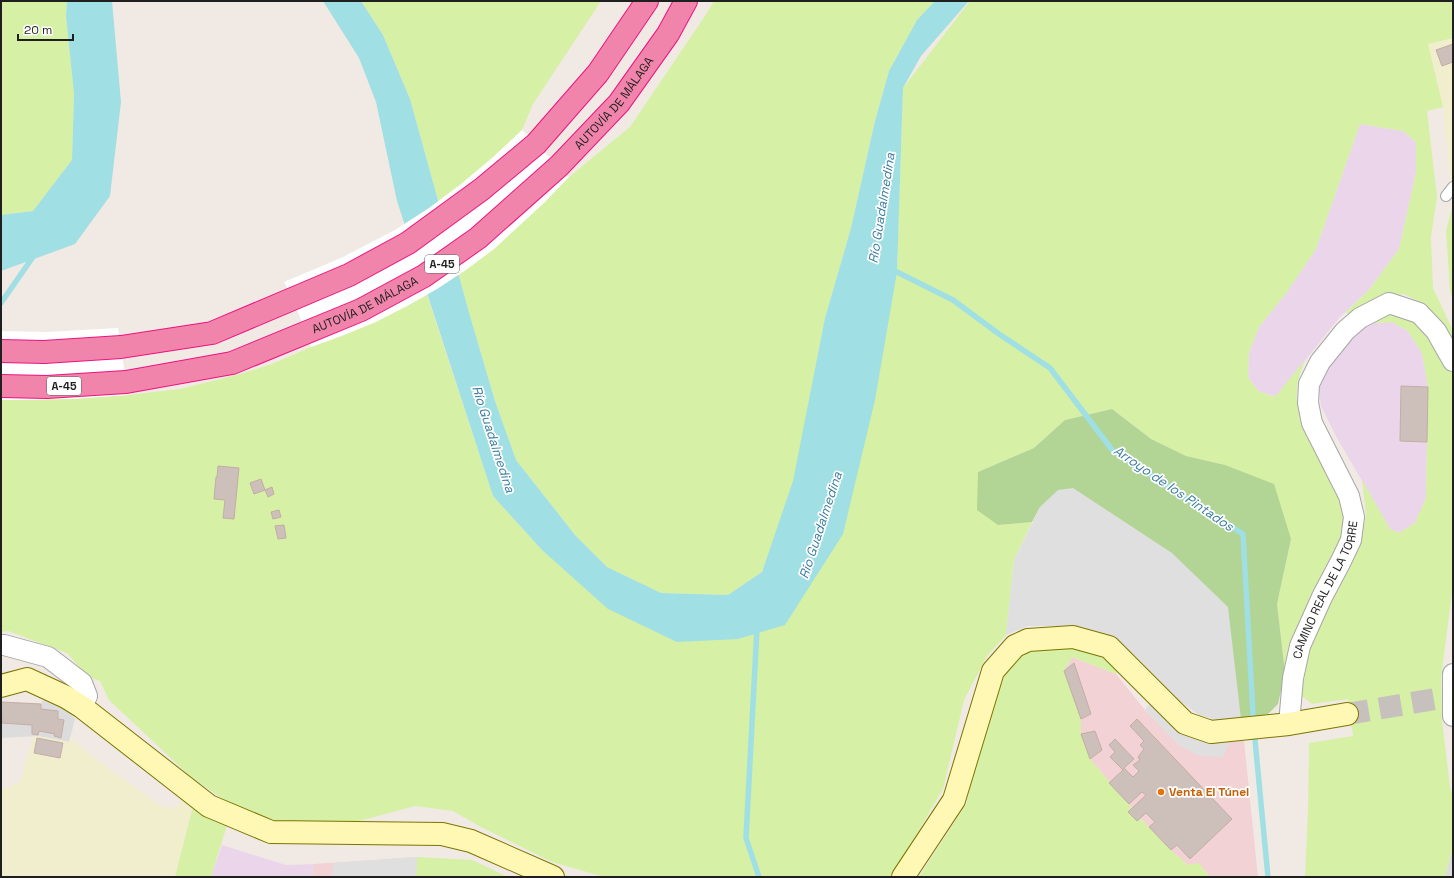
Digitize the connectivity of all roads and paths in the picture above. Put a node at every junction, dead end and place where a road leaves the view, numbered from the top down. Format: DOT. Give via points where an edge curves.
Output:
graph roads {
  1 [pos="647,1"];
  2 [pos="686,1"];
  3 [pos="1453,187"];
  4 [pos="1446,196"];
  5 [pos="1,351"];
  6 [pos="1453,361"];
  7 [pos="1,386"];
  8 [pos="1,645"];
  9 [pos="1453,674"];
  10 [pos="1,686"];
  11 [pos="82,707"];
  12 [pos="1347,714"];
  13 [pos="1453,716"];
  14 [pos="1288,724"];
  15 [pos="553,877"];
  16 [pos="903,877"];
  1 -- 5 [label="highway" via="598,73 536,144 482,189 408,243 349,276 212,333 121,347 44,352"];
  2 -- 7 [label="highway, AUTOVÍA DE MÁLAGA / A-45" via="668,34 619,103 558,166 478,238 424,276 361,310 232,363 126,382 47,387"];
  3 -- 4 [label="lane"];
  6 -- 14 [label="street, CAMINO REAL DE LA TORRE" via="1436,331 1419,313 1389,303 1360,318 1345,331 1320,362 1309,384 1308,403 1312,423 1350,496 1354,517 1351,540 1300,646 1293,678"];
  8 -- 11 [label="street" via="48,658 82,683 87,696"];
  9 -- 13 [label="street"];
  10 -- 11 [label="street" via="27,679"];
  11 -- 15 [label="street" via="209,806 271,832 442,834 471,841"];
  12 -- 14 [label="street"];
  14 -- 16 [label="street" via="1211,732 1185,723 1109,647 1073,637 1028,640 1014,646 993,671 954,800"];
}
